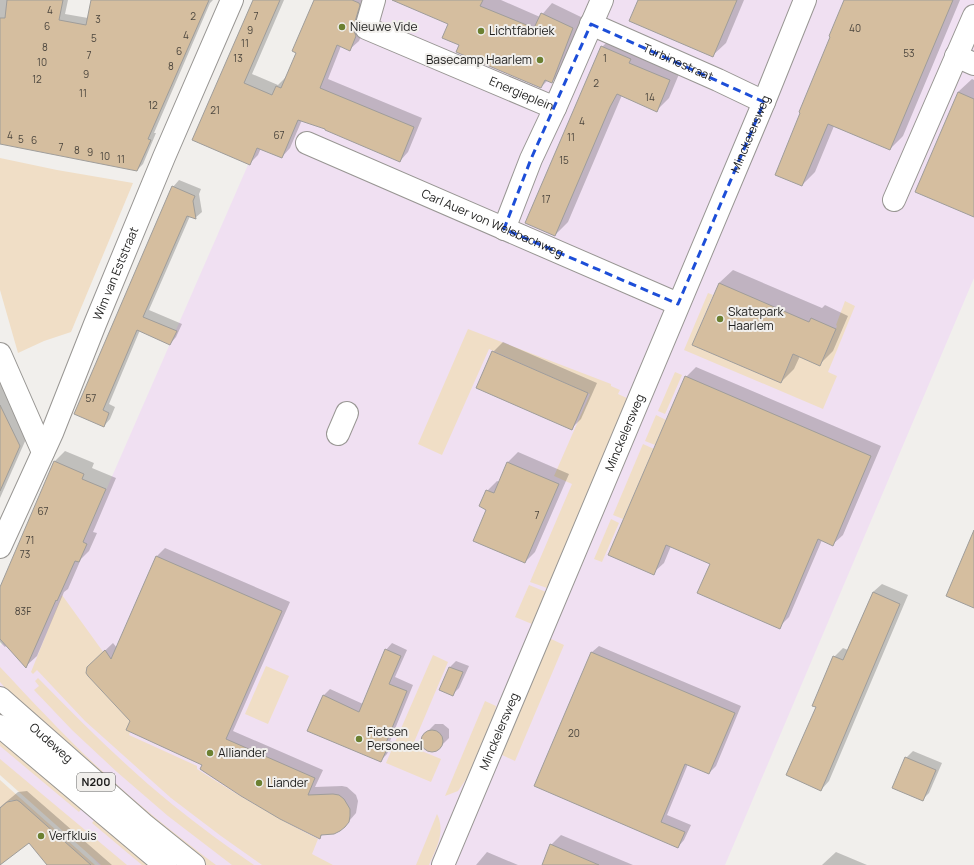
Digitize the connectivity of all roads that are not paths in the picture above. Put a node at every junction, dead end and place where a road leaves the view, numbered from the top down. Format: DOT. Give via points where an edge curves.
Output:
graph roads {
  1 [pos="232,0"];
  2 [pos="374,0"];
  3 [pos="602,0"];
  4 [pos="805,0"];
  5 [pos="974,16"];
  6 [pos="591,24"];
  7 [pos="965,60"];
  8 [pos="764,102"];
  9 [pos="555,108"];
  10 [pos="307,143"];
  11 [pos="894,200"];
  12 [pos="504,228"];
  13 [pos="678,304"];
  14 [pos="0,354"];
  15 [pos="347,413"];
  16 [pos="338,434"];
  17 [pos="44,452"];
  18 [pos="0,547"];
  19 [pos="0,698"];
  20 [pos="0,726"];
  21 [pos="165,865"];
  22 [pos="194,865"];
  23 [pos="443,865"];
  1 -- 17 [label="street, Wim van Eststraat" via="94,324"];
  2 -- 9 [label="street, Energieplein" via="366,28"];
  3 -- 6 [label="street"];
  4 -- 8 [label="street, Minckelersweg"];
  5 -- 7 [label="street"];
  6 -- 8 [label="street, Turbinestraat"];
  6 -- 9 [label="street"];
  7 -- 11 [label="street"];
  8 -- 13 [label="street, Minckelersweg"];
  9 -- 12 [label="street, Energieplein" via="531,159"];
  10 -- 12 [label="street, Carl Auer von Welsbachweg"];
  12 -- 13 [label="street, Carl Auer von Welsbachweg"];
  13 -- 23 [label="street, Minckelersweg"];
  14 -- 17 [label="street"];
  15 -- 16 [label="street"];
  17 -- 18 [label="street, Wim van Eststraat"];
  19 -- 22 [label="street, Oudeweg / N200" via="143,824"];
  20 -- 21 [label="street, Oudeweg / N200"];
}
